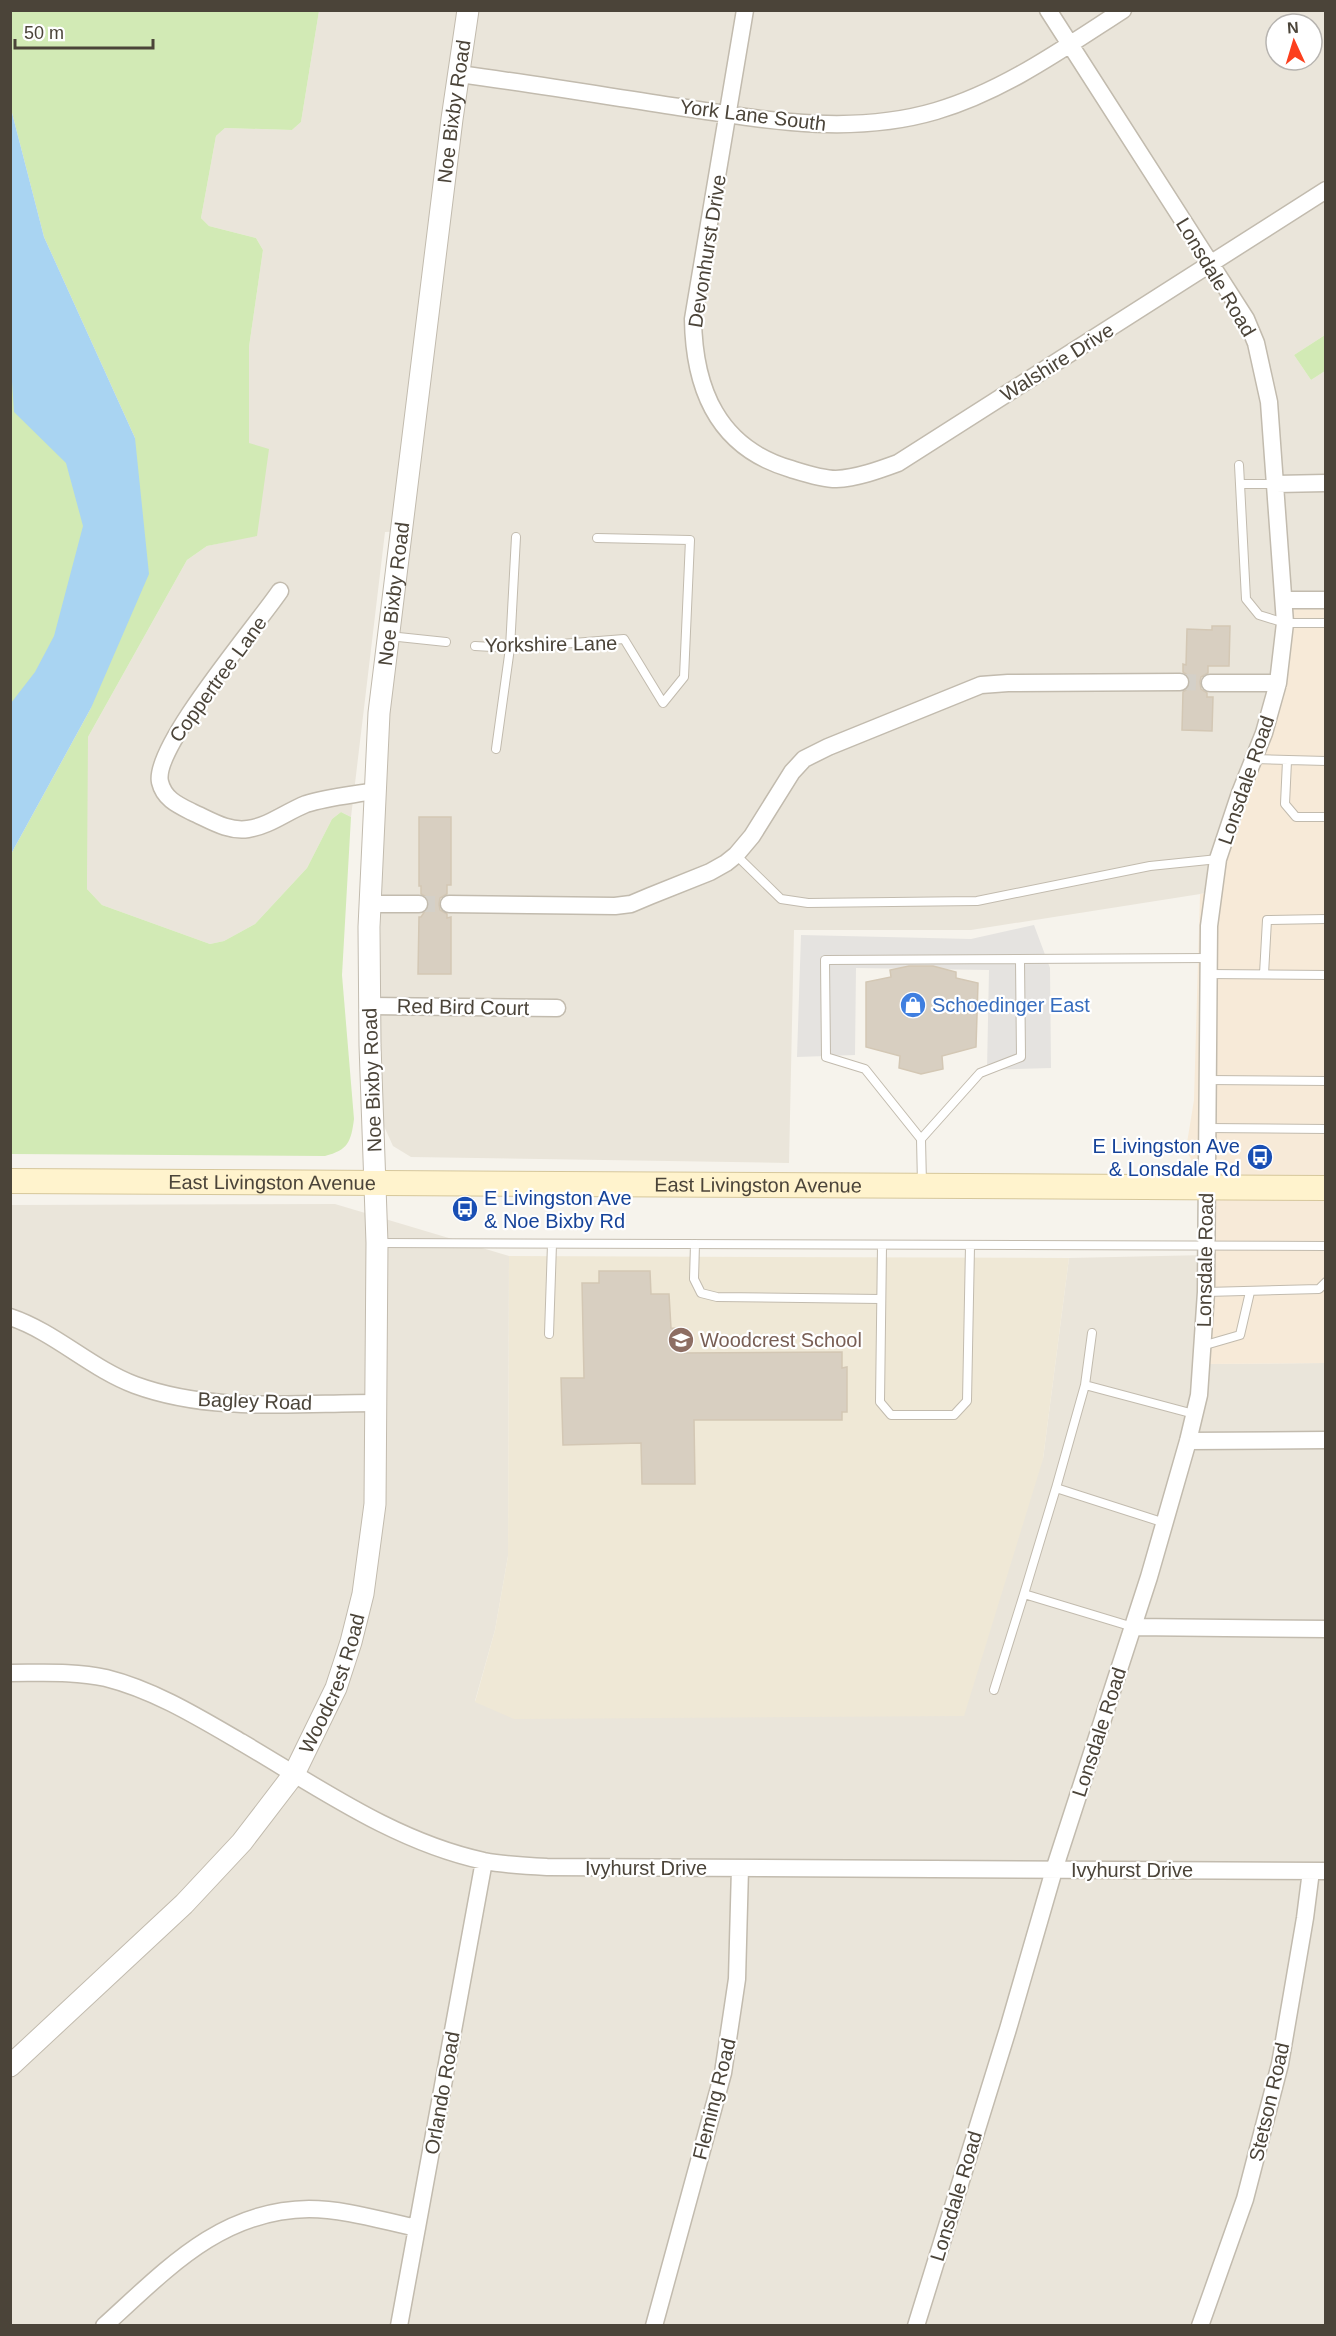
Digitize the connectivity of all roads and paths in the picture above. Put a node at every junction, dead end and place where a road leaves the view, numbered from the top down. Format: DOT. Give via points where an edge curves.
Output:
graph roads {
  1 [pos="468,10"];
  2 [pos="746,10"];
  3 [pos="1048,10"];
  4 [pos="1123,10"];
  5 [pos="1068,46"];
  6 [pos="459,74"];
  7 [pos="727,115"];
  8 [pos="1326,190"];
  9 [pos="1209,265"];
  10 [pos="772,464"];
  11 [pos="1239,465"];
  12 [pos="1326,483"];
  13 [pos="1240,484"];
  14 [pos="1276,484"];
  15 [pos="516,537"];
  16 [pos="597,538"];
  17 [pos="280,591"];
  18 [pos="1285,600"];
  19 [pos="1326,600"];
  20 [pos="1285,623"];
  21 [pos="1326,623"];
  22 [pos="388,636"];
  23 [pos="446,642"];
  24 [pos="475,646"];
  25 [pos="510,648"];
  26 [pos="1180,682"];
  27 [pos="1210,683"];
  28 [pos="1278,683"];
  29 [pos="496,749"];
  30 [pos="1254,759"];
  31 [pos="1287,761"];
  32 [pos="1326,761"];
  33 [pos="374,791"];
  34 [pos="1326,817"];
  35 [pos="736,855"];
  36 [pos="1218,859"];
  37 [pos="370,904"];
  38 [pos="419,904"];
  39 [pos="449,904"];
  40 [pos="1326,919"];
  41 [pos="1020,960"];
  42 [pos="1208,966"];
  43 [pos="1264,974"];
  44 [pos="1326,975"];
  45 [pos="369,1006"];
  46 [pos="557,1008"];
  47 [pos="1207,1080"];
  48 [pos="1326,1081"];
  49 [pos="1207,1128"];
  50 [pos="1326,1129"];
  51 [pos="921,1138"];
  52 [pos="10,1181"];
  53 [pos="375,1183"];
  54 [pos="922,1187"];
  55 [pos="1326,1188"];
  56 [pos="1206,1189"];
  57 [pos="377,1243"];
  58 [pos="552,1244"];
  59 [pos="695,1244"];
  60 [pos="882,1246"];
  61 [pos="970,1246"];
  62 [pos="1206,1246"];
  63 [pos="1326,1246"];
  64 [pos="1326,1282"];
  65 [pos="1206,1292"];
  66 [pos="1250,1292"];
  67 [pos="880,1299"];
  68 [pos="10,1317"];
  69 [pos="1092,1333"];
  70 [pos="549,1334"];
  71 [pos="1203,1346"];
  72 [pos="1085,1385"];
  73 [pos="376,1403"];
  74 [pos="1194,1414"];
  75 [pos="1326,1440"];
  76 [pos="1188,1441"];
  77 [pos="1056,1488"];
  78 [pos="1165,1522"];
  79 [pos="1024,1594"];
  80 [pos="1132,1627"];
  81 [pos="1326,1629"];
  82 [pos="10,1673"];
  83 [pos="994,1690"];
  84 [pos="294,1774"];
  85 [pos="484,1861"];
  86 [pos="740,1868"];
  87 [pos="1054,1870"];
  88 [pos="1318,1871"];
  89 [pos="10,2066"];
  90 [pos="417,2228"];
  91 [pos="104,2325"];
  92 [pos="399,2325"];
  93 [pos="654,2325"];
  94 [pos="916,2325"];
  95 [pos="1200,2325"];
  1 -- 6 [label="street, Noe Bixby Road"];
  2 -- 7 [label="street, Devonhurst Drive"];
  3 -- 5 [label="street, Lonsdale Road"];
  4 -- 5 [label="street, York Lane South"];
  5 -- 7 [label="street, York Lane South" via="976,96 903,120 815,125"];
  5 -- 9 [label="street, Lonsdale Road"];
  6 -- 7 [label="street, York Lane South"];
  6 -- 22 [label="street, Noe Bixby Road"];
  7 -- 10 [label="street, Devonhurst Drive" via="693,319 694,350 701,385 711,406 729,431"];
  8 -- 9 [label="street, Walshire Drive"];
  9 -- 10 [label="street, Walshire Drive" via="898,462 868,474 835,479"];
  9 -- 14 [label="street, Lonsdale Road" via="1246,319 1256,343 1269,402"];
  11 -- 13 [label="lane"];
  12 -- 14 [label="street"];
  13 -- 14 [label="lane"];
  13 -- 20 [label="lane" via="1246,599 1259,615"];
  14 -- 18 [label="street, Lonsdale Road"];
  15 -- 25 [label="lane"];
  16 -- 25 [label="lane, Yorkshire Lane" via="690,540 684,677 663,703 624,639"];
  17 -- 33 [label="street, Coppertree Lane" via="170,743 159,772 162,790 174,804 230,829 261,826 307,804"];
  18 -- 19 [label="street"];
  18 -- 20 [label="street, Lonsdale Road"];
  20 -- 21 [label="lane"];
  20 -- 28 [label="street, Lonsdale Road"];
  22 -- 23 [label="lane"];
  22 -- 33 [label="street, Noe Bixby Road"];
  24 -- 25 [label="lane, Yorkshire Lane"];
  25 -- 29 [label="lane"];
  26 -- 35 [label="street" via="1008,682 981,685 954,695 804,759"];
  27 -- 28 [label="street"];
  28 -- 30 [label="street, Lonsdale Road"];
  30 -- 31 [label="lane"];
  30 -- 36 [label="street, Lonsdale Road"];
  31 -- 32 [label="lane"];
  31 -- 34 [label="lane" via="1285,804 1296,817"];
  33 -- 37 [label="street, Noe Bixby Road"];
  35 -- 36 [label="lane" via="781,899 808,903 977,901 1150,866"];
  35 -- 39 [label="street" via="710,872 631,904"];
  36 -- 42 [label="street, Lonsdale Road"];
  37 -- 38 [label="street"];
  37 -- 45 [label="street, Noe Bixby Road"];
  40 -- 43 [label="lane" via="1267,920"];
  41 -- 42 [label="lane"];
  41 -- 51 [label="lane" via="1021,1057 980,1073"];
  41 -- 51 [label="lane" via="825,960 826,1058 866,1069"];
  42 -- 43 [label="lane"];
  42 -- 47 [label="street, Lonsdale Road"];
  43 -- 44 [label="lane"];
  45 -- 46 [label="street, Red Bird Court"];
  45 -- 53 [label="street, Noe Bixby Road"];
  47 -- 48 [label="lane"];
  47 -- 49 [label="street, Lonsdale Road"];
  49 -- 50 [label="lane"];
  49 -- 56 [label="street, Lonsdale Road"];
  51 -- 54 [label="lane"];
  52 -- 53 [label="main road, East Livingston Avenue"];
  53 -- 54 [label="main road, East Livingston Avenue"];
  53 -- 57 [label="street, Woodcrest Road"];
  54 -- 56 [label="main road, East Livingston Avenue"];
  55 -- 56 [label="main road, East Livingston Avenue"];
  56 -- 62 [label="street, Lonsdale Road"];
  57 -- 58 [label="lane"];
  57 -- 73 [label="street, Woodcrest Road"];
  58 -- 59 [label="lane"];
  58 -- 70 [label="lane"];
  59 -- 60 [label="lane"];
  59 -- 67 [label="lane" via="694,1279 701,1293 717,1297"];
  60 -- 61 [label="lane"];
  60 -- 67 [label="lane"];
  61 -- 62 [label="lane"];
  61 -- 67 [label="lane" via="967,1401 954,1415 891,1415 880,1402"];
  62 -- 63 [label="lane"];
  62 -- 65 [label="street, Lonsdale Road"];
  64 -- 66 [label="lane" via="1318,1289"];
  65 -- 66 [label="lane"];
  65 -- 71 [label="street, Lonsdale Road"];
  66 -- 71 [label="lane" via="1240,1335"];
  68 -- 73 [label="street, Bagley Road" via="98,1368 166,1394 241,1404"];
  69 -- 72 [label="lane"];
  71 -- 74 [label="street, Lonsdale Road"];
  72 -- 74 [label="lane"];
  72 -- 77 [label="lane"];
  73 -- 84 [label="street, Woodcrest Road" via="375,1504 363,1594 336,1688"];
  74 -- 76 [label="street, Lonsdale Road"];
  75 -- 76 [label="street"];
  76 -- 78 [label="street, Lonsdale Road"];
  77 -- 78 [label="lane"];
  77 -- 79 [label="lane"];
  78 -- 80 [label="street, Lonsdale Road"];
  79 -- 80 [label="lane"];
  79 -- 83 [label="lane"];
  80 -- 81 [label="street"];
  80 -- 87 [label="street, Lonsdale Road"];
  82 -- 84 [label="street, Ivyhurst Drive" via="76,1674 144,1690"];
  84 -- 85 [label="street, Ivyhurst Drive" via="393,1830"];
  84 -- 89 [label="street, Woodcrest Road" via="212,1876"];
  85 -- 86 [label="street, Ivyhurst Drive" via="548,1867"];
  85 -- 90 [label="street, Orlando Road"];
  86 -- 87 [label="street, Ivyhurst Drive"];
  86 -- 93 [label="street, Fleming Road" via="737,1978 723,2073"];
  87 -- 88 [label="street, Ivyhurst Drive"];
  87 -- 94 [label="street, Lonsdale Road"];
  88 -- 95 [label="street, Stetson Road" via="1305,1918 1280,2064 1245,2199"];
  90 -- 91 [label="street" via="311,2209 257,2216 200,2243"];
  90 -- 92 [label="street, Orlando Road"];
}
